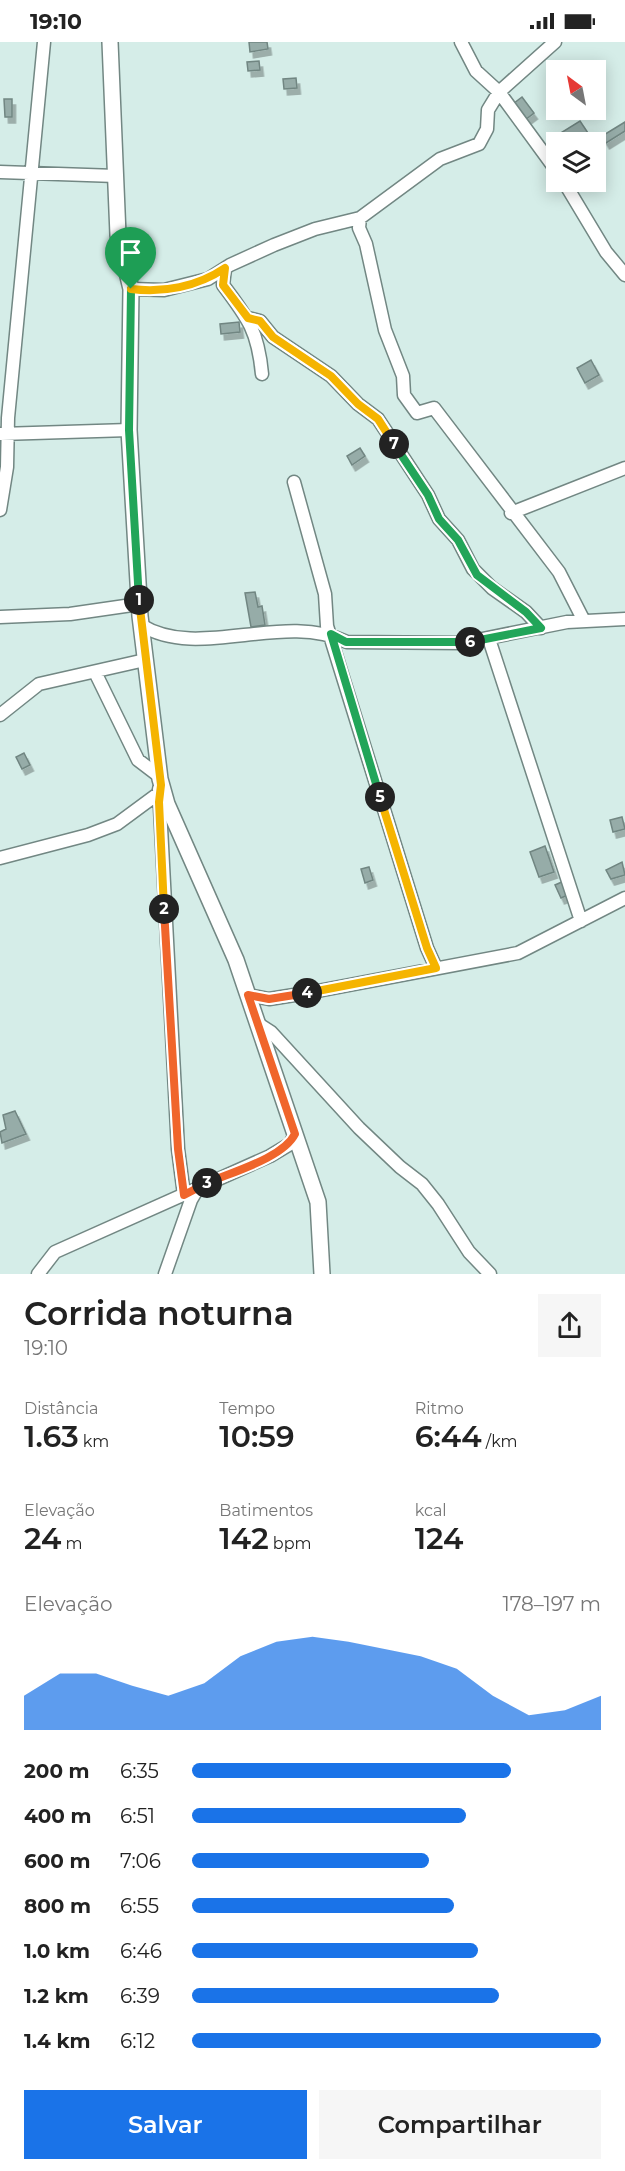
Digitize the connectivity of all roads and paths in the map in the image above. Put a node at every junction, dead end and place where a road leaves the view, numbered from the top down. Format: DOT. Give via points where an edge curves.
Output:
graph roads {
  1 [pos="44,42"];
  2 [pos="110,42"];
  3 [pos="461,42"];
  4 [pos="555,42"];
  5 [pos="499,92"];
  6 [pos="546,156"];
  7 [pos="0,172"];
  8 [pos="30,174"];
  9 [pos="116,176"];
  10 [pos="570,192"];
  11 [pos="360,218"];
  12 [pos="225,268"];
  13 [pos="625,275"];
  14 [pos="131,289"];
  15 [pos="248,318"];
  16 [pos="262,374"];
  17 [pos="129,430"];
  18 [pos="4,434"];
  19 [pos="625,468"];
  20 [pos="294,482"];
  21 [pos="0,510"];
  22 [pos="511,513"];
  23 [pos="139,604"];
  24 [pos="0,617"];
  25 [pos="625,619"];
  26 [pos="584,621"];
  27 [pos="141,625"];
  28 [pos="541,628"];
  29 [pos="331,634"];
  30 [pos="489,639"];
  31 [pos="145,660"];
  32 [pos="95,672"];
  33 [pos="0,715"];
  34 [pos="160,785"];
  35 [pos="0,858"];
  36 [pos="625,898"];
  37 [pos="581,921"];
  38 [pos="436,968"];
  39 [pos="248,995"];
  40 [pos="257,1023"];
  41 [pos="295,1134"];
  42 [pos="202,1185"];
  43 [pos="184,1195"];
  44 [pos="38,1274"];
  45 [pos="165,1274"];
  46 [pos="322,1274"];
  47 [pos="490,1274"];
  1 -- 8 [label="street"];
  2 -- 9 [label="street"];
  3 -- 5 [label="street" via="476,71"];
  4 -- 5 [label="street"];
  5 -- 6 [label="street"];
  5 -- 11 [label="street" via="488,110 487,129 479,144 440,159"];
  7 -- 8 [label="street"];
  8 -- 9 [label="street"];
  8 -- 18 [label="street"];
  9 -- 14 [label="street" via="118,235"];
  10 -- 13 [label="street" via="606,252"];
  11 -- 12 [label="street" via="304,233"];
  11 -- 22 [label="street" via="359,228 385,330 403,376 404,395 417,413 434,408"];
  12 -- 14 [label="street" via="208,279 183,286 149,291"];
  12 -- 15 [label="street" via="223,285"];
  14 -- 17 [label="street"];
  15 -- 16 [label="street" via="258,345"];
  15 -- 28 [label="street" via="260,321 273,337 331,376 378,419 473,569"];
  17 -- 18 [label="street"];
  17 -- 23 [label="street"];
  18 -- 21 [label="street" via="8,467"];
  19 -- 22 [label="street"];
  20 -- 29 [label="street" via="325,594"];
  22 -- 26 [label="street" via="559,572"];
  23 -- 24 [label="street" via="70,614"];
  23 -- 27 [label="street"];
  25 -- 26 [label="street"];
  26 -- 28 [label="street"];
  27 -- 29 [label="street" via="174,639 290,631"];
  27 -- 31 [label="street"];
  28 -- 30 [label="street"];
  29 -- 30 [label="street" via="346,642 463,643"];
  29 -- 38 [label="street"];
  30 -- 37 [label="street"];
  31 -- 32 [label="street"];
  31 -- 34 [label="street"];
  32 -- 33 [label="street" via="39,684"];
  32 -- 34 [label="street" via="138,760"];
  34 -- 35 [label="street" via="117,824"];
  34 -- 39 [label="street"];
  34 -- 43 [label="street" via="176,1126"];
  36 -- 37 [label="street"];
  37 -- 38 [label="street" via="518,953"];
  38 -- 39 [label="street" via="269,999"];
  39 -- 40 [label="street"];
  40 -- 41 [label="street"];
  40 -- 47 [label="street" via="271,1032 359,1128 422,1184 464,1246"];
  41 -- 42 [label="street" via="290,1144 270,1156"];
  41 -- 46 [label="street" via="318,1202"];
  42 -- 43 [label="street"];
  42 -- 45 [label="street" via="191,1200"];
  43 -- 44 [label="street" via="55,1252"];
}
